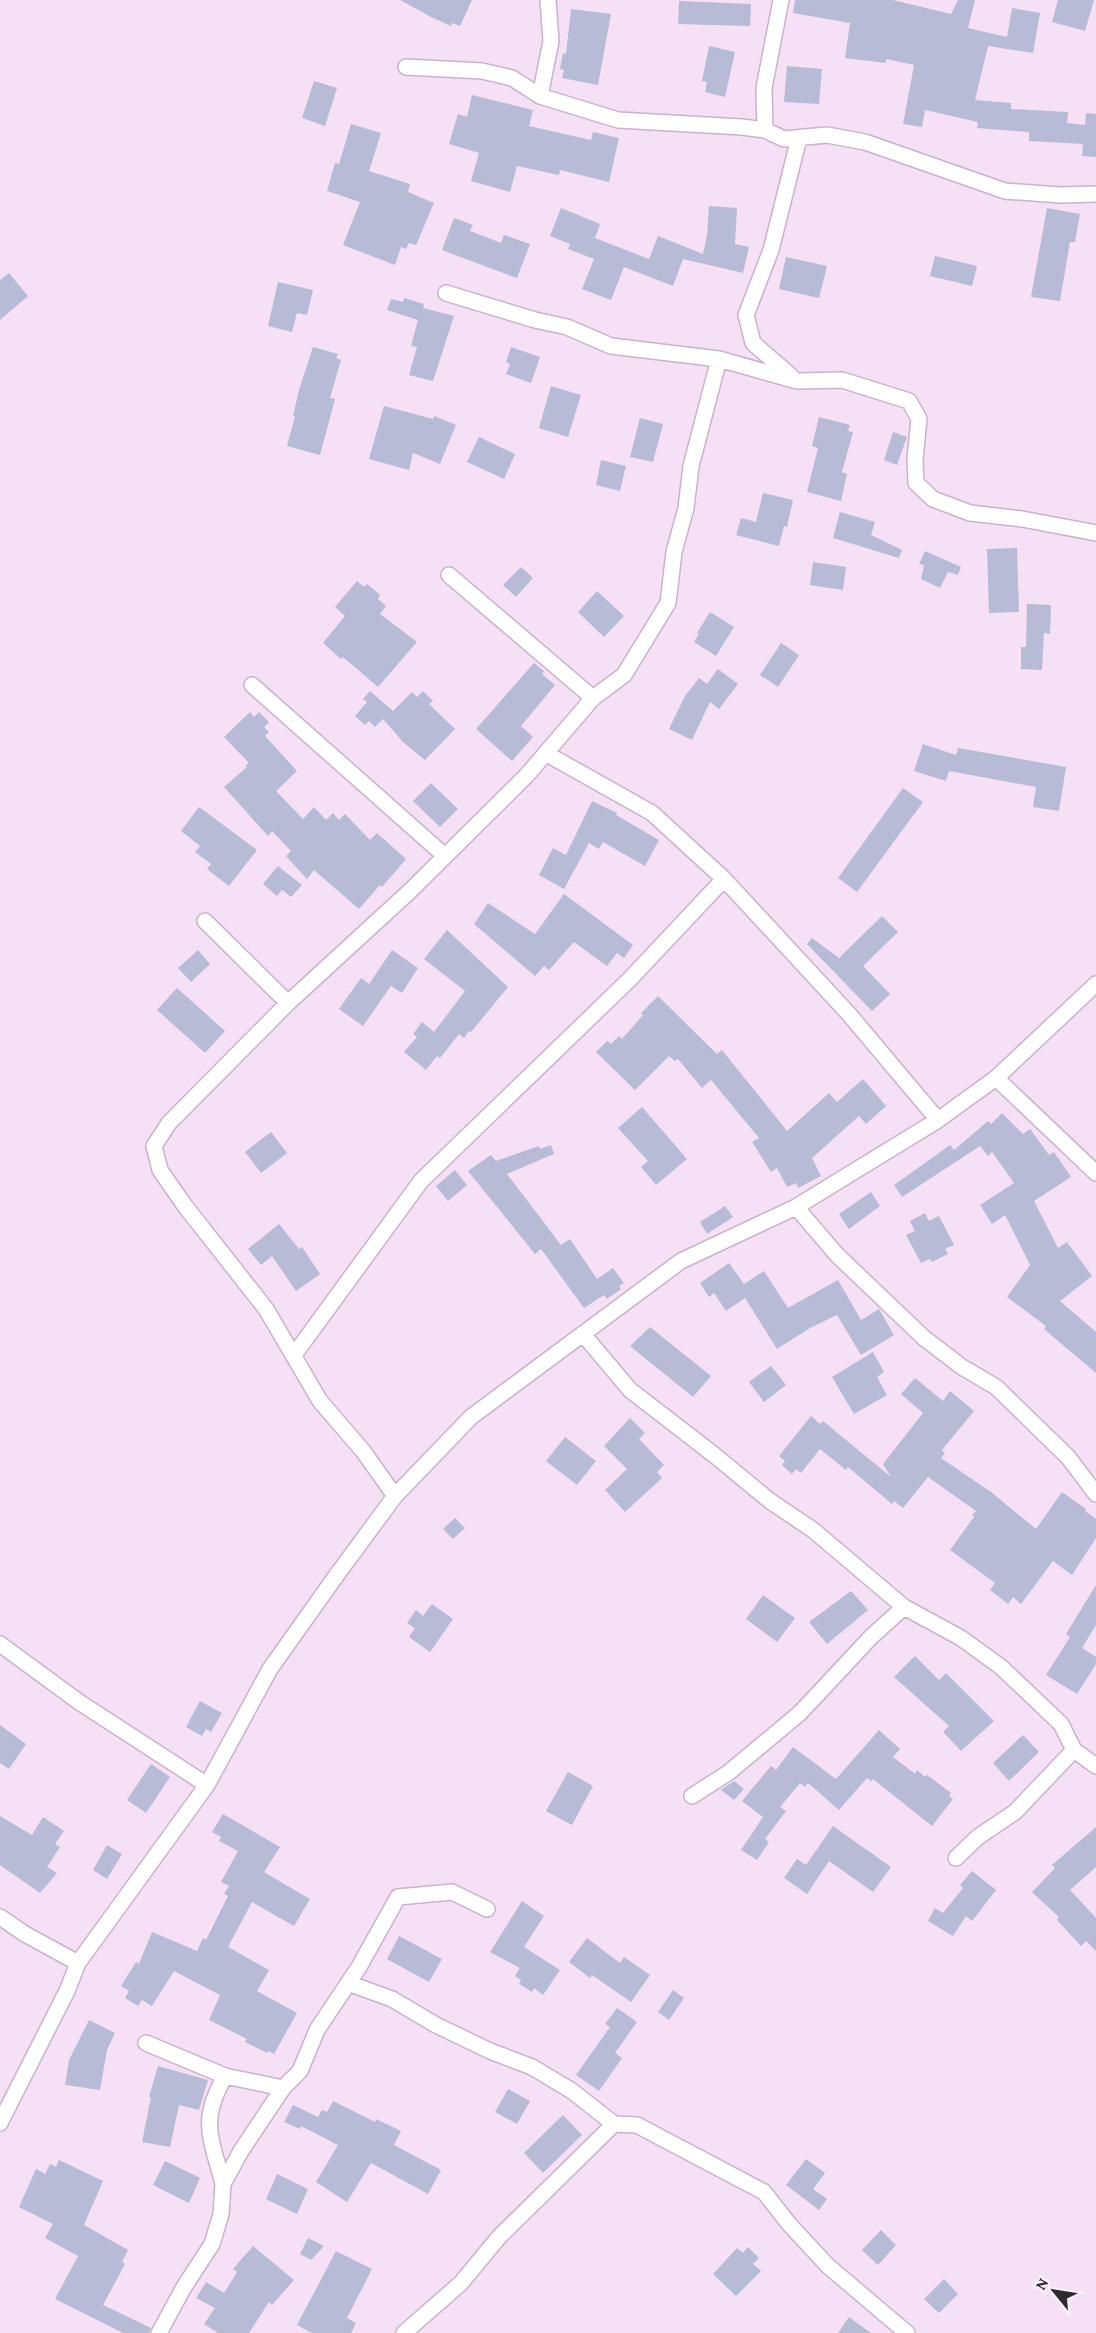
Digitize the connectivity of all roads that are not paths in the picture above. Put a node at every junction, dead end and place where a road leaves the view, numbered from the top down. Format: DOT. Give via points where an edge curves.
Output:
graph roads {
  1 [pos="548,0"];
  2 [pos="781,0"];
  3 [pos="406,67"];
  4 [pos="540,96"];
  5 [pos="765,130"];
  6 [pos="799,138"];
  7 [pos="1096,194"];
  8 [pos="446,293"];
  9 [pos="719,359"];
  10 [pos="797,381"];
  11 [pos="1096,533"];
  12 [pos="448,575"];
  13 [pos="252,685"];
  14 [pos="593,698"];
  15 [pos="547,754"];
  16 [pos="445,856"];
  17 [pos="724,879"];
  18 [pos="205,921"];
  19 [pos="1096,984"];
  20 [pos="288,1004"];
  21 [pos="996,1078"];
  22 [pos="938,1120"];
  23 [pos="1096,1173"];
  24 [pos="796,1207"];
  25 [pos="583,1334"];
  26 [pos="294,1355"];
  27 [pos="1096,1494"];
  28 [pos="395,1496"];
  29 [pos="904,1607"];
  30 [pos="0,1644"];
  31 [pos="1074,1750"];
  32 [pos="1096,1766"];
  33 [pos="207,1785"];
  34 [pos="692,1796"];
  35 [pos="956,1858"];
  36 [pos="487,1909"];
  37 [pos="0,1917"];
  38 [pos="78,1963"];
  39 [pos="348,1983"];
  40 [pos="146,2043"];
  41 [pos="225,2076"];
  42 [pos="283,2088"];
  43 [pos="0,2123"];
  44 [pos="614,2124"];
  45 [pos="223,2184"];
  46 [pos="895,2327"];
  47 [pos="159,2333"];
  48 [pos="404,2333"];
  49 [pos="907,2333"];
  1 -- 4 [label="street" via="551,41"];
  2 -- 5 [label="street" via="764,88"];
  3 -- 4 [label="street" via="482,71 512,78"];
  4 -- 5 [label="street" via="618,120"];
  5 -- 6 [label="street" via="784,139"];
  6 -- 7 [label="street" via="827,135 865,142 1005,191"];
  6 -- 10 [label="street" via="771,250 746,315 753,344"];
  8 -- 9 [label="street" via="567,327 611,346"];
  9 -- 10 [label="street"];
  9 -- 14 [label="street" via="691,466 668,603 624,675"];
  10 -- 11 [label="street" via="842,380 909,401 919,419 916,483 933,499 970,513"];
  12 -- 14 [label="street"];
  13 -- 16 [label="street"];
  14 -- 15 [label="street"];
  15 -- 16 [label="street"];
  15 -- 17 [label="street" via="652,813"];
  16 -- 20 [label="street"];
  17 -- 22 [label="street" via="848,1013"];
  17 -- 26 [label="street" via="630,979 421,1181"];
  18 -- 20 [label="street"];
  19 -- 21 [label="street"];
  20 -- 26 [label="street" via="169,1123 154,1146 160,1170 266,1309"];
  21 -- 22 [label="street"];
  21 -- 23 [label="street"];
  22 -- 24 [label="street"];
  24 -- 25 [label="street" via="681,1261"];
  24 -- 27 [label="street" via="837,1255 924,1338 996,1387 1068,1457"];
  25 -- 28 [label="street" via="471,1417"];
  25 -- 29 [label="street" via="630,1390 770,1501 813,1530"];
  26 -- 28 [label="street" via="320,1401"];
  28 -- 33 [label="street" via="270,1669"];
  29 -- 31 [label="street" via="961,1638 1001,1667 1061,1724"];
  29 -- 34 [label="street" via="800,1713 728,1773"];
  30 -- 33 [label="street" via="79,1702"];
  31 -- 32 [label="street"];
  31 -- 35 [label="street" via="1015,1812 978,1837"];
  33 -- 38 [label="street"];
  36 -- 39 [label="street" via="452,1892 398,1897"];
  37 -- 38 [label="street"];
  38 -- 43 [label="street"];
  39 -- 42 [label="street" via="317,2030 300,2071"];
  39 -- 44 [label="street" via="392,1999 436,2025 532,2067 572,2091"];
  40 -- 41 [label="street"];
  41 -- 42 [label="street"];
  41 -- 45 [label="street" via="214,2095 207,2127"];
  42 -- 45 [label="street"];
  44 -- 46 [label="street" via="637,2125 764,2192 828,2266"];
  44 -- 48 [label="street" via="499,2237 461,2283"];
  45 -- 47 [label="street" via="221,2214 212,2244"];
  46 -- 49 [label="street"];
}
